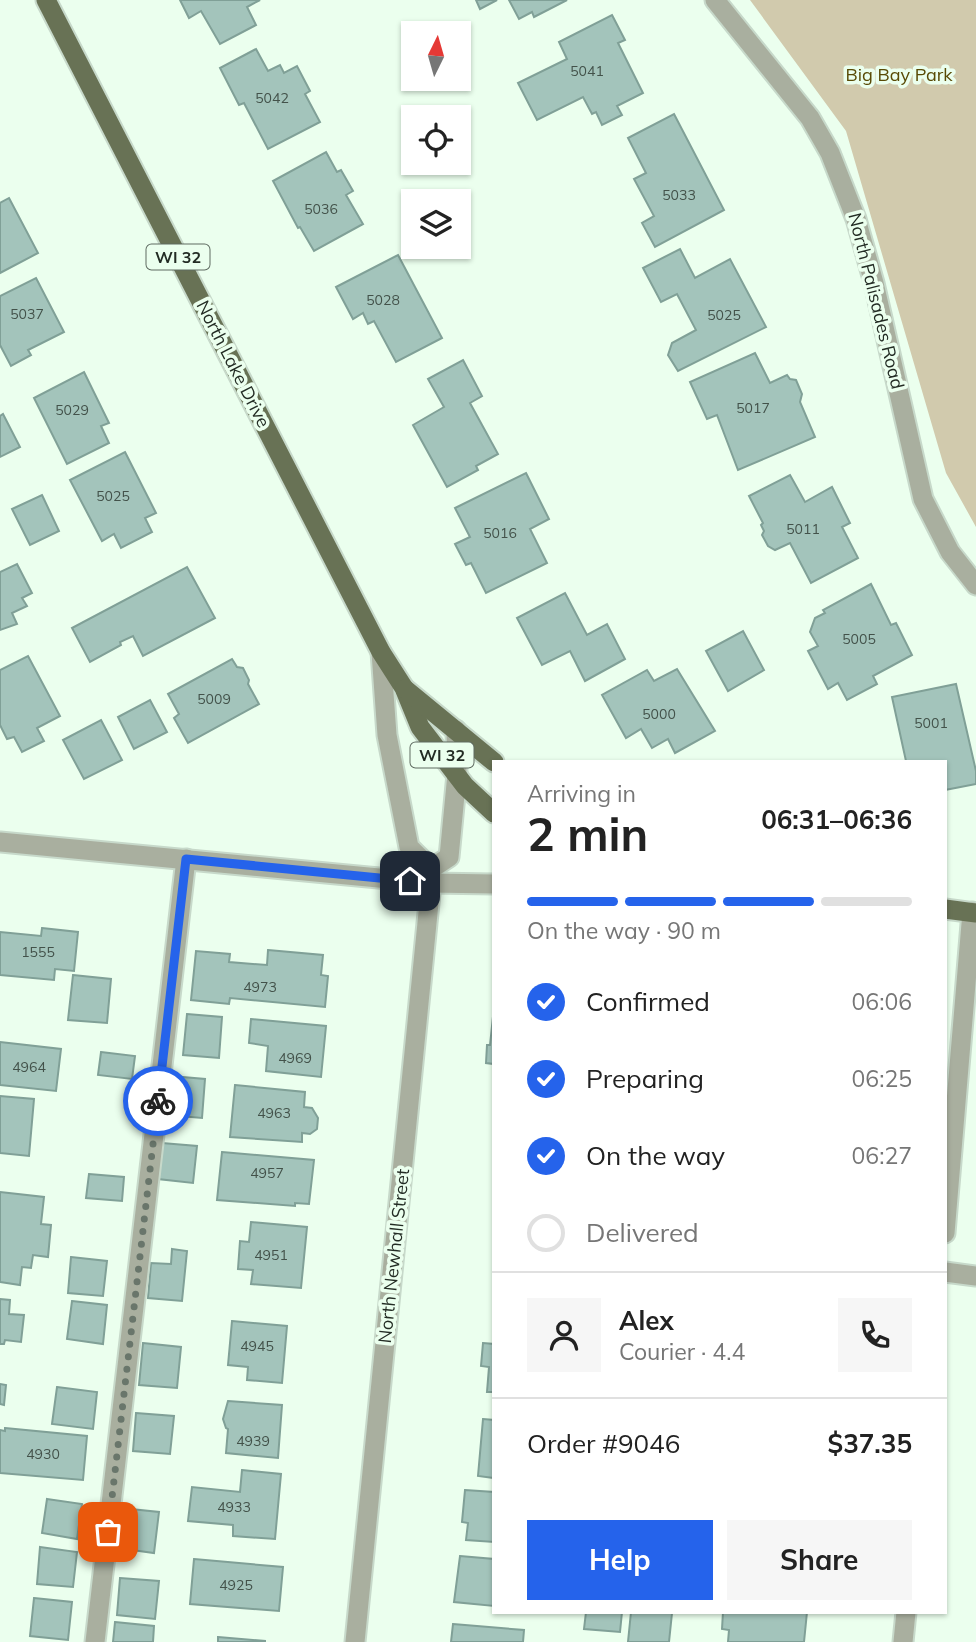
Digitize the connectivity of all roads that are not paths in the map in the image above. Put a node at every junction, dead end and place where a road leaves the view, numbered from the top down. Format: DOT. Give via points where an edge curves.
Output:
graph roads {
  1 [pos="46,0"];
  2 [pos="715,0"];
  3 [pos="976,585"];
  4 [pos="381,652"];
  5 [pos="404,688"];
  6 [pos="456,730"];
  7 [pos="492,760"];
  8 [pos="457,774"];
  9 [pos="492,811"];
  10 [pos="0,842"];
  11 [pos="186,859"];
  12 [pos="431,876"];
  13 [pos="492,884"];
  14 [pos="947,909"];
  15 [pos="974,913"];
  16 [pos="947,1211"];
  17 [pos="947,1272"];
  18 [pos="976,1276"];
  19 [pos="906,1614"];
  20 [pos="95,1642"];
  21 [pos="355,1642"];
  22 [pos="903,1642"];
  1 -- 4 [label="main road, North Lake Drive / WI 32"];
  2 -- 3 [label="street, North Palisades Road" via="810,118 830,153 874,283 923,499 950,552"];
  4 -- 5 [label="main road, North Lake Drive / WI 32"];
  4 -- 12 [label="street" via="387,735 409,847"];
  5 -- 6 [label="main road, North Lake Drive / WI 32"];
  5 -- 8 [label="main road, North Lake Drive / WI 32" via="420,727"];
  6 -- 7 [label="main road, North Lake Drive / WI 32"];
  6 -- 8 [label="street"];
  8 -- 9 [label="main road, North Lake Drive / WI 32"];
  8 -- 12 [label="street" via="449,857"];
  10 -- 11 [label="street"];
  11 -- 12 [label="street"];
  11 -- 20 [label="street"];
  12 -- 13 [label="street"];
  12 -- 21 [label="street, North Newhall Street"];
  14 -- 15 [label="main road"];
  15 -- 16 [label="street"];
  17 -- 18 [label="street"];
  19 -- 22 [label="street"];
}
